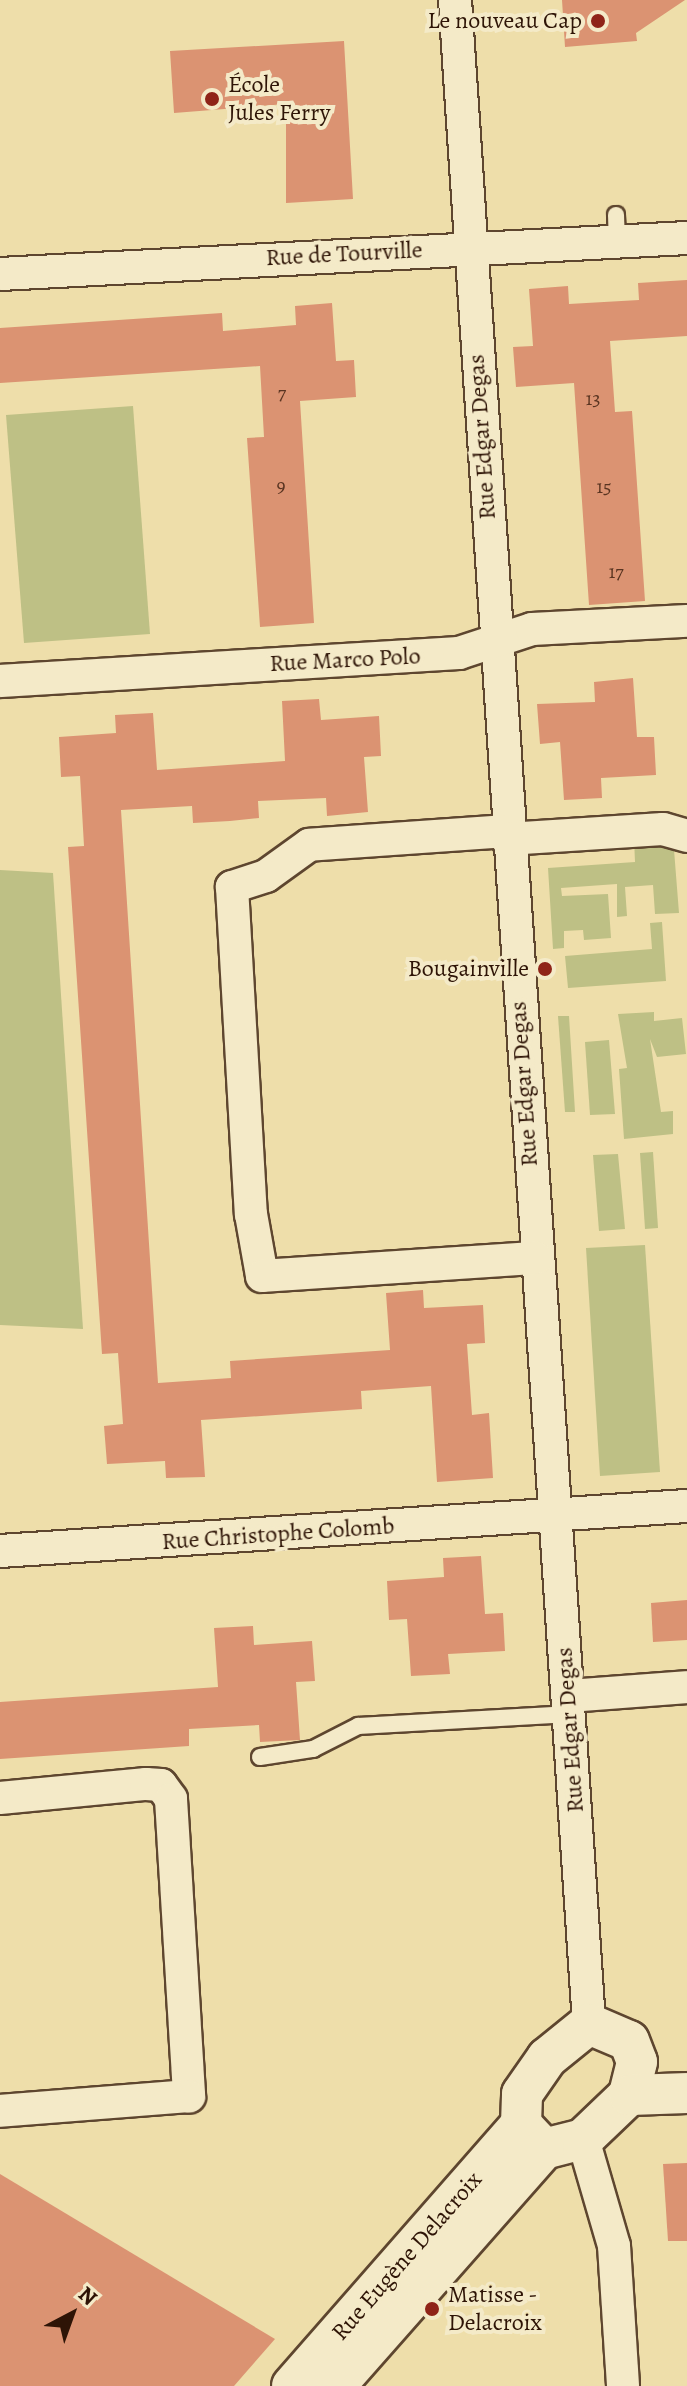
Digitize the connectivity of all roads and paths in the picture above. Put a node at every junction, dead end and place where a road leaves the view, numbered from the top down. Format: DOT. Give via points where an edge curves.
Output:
graph roads {
  1 [pos="455,0"];
  2 [pos="687,238"];
  3 [pos="467,248"];
  4 [pos="0,274"];
  5 [pos="687,621"];
  6 [pos="494,639"];
  7 [pos="0,681"];
  8 [pos="507,835"];
  9 [pos="687,836"];
  10 [pos="536,1258"];
  11 [pos="687,1506"];
  12 [pos="556,1516"];
  13 [pos="0,1551"];
  14 [pos="687,1687"];
  15 [pos="570,1705"];
  16 [pos="260,1757"];
  17 [pos="0,1798"];
  18 [pos="589,2024"];
  19 [pos="687,2093"];
  20 [pos="629,2095"];
  21 [pos="0,2111"];
  22 [pos="533,2137"];
  23 [pos="583,2139"];
  24 [pos="292,2386"];
  25 [pos="335,2386"];
  26 [pos="623,2386"];
  1 -- 3 [label="street, Rue Edgar Degas"];
  2 -- 3 [label="street, Rue de Tourville" via="617,228"];
  3 -- 4 [label="street, Rue de Tourville"];
  3 -- 6 [label="street, Rue Edgar Degas"];
  5 -- 6 [label="street, Rue Marco Polo" via="532,629"];
  6 -- 7 [label="street, Rue Marco Polo" via="459,653"];
  6 -- 8 [label="street, Rue Edgar Degas"];
  8 -- 9 [label="street" via="663,829"];
  8 -- 10 [label="street, Rue Edgar Degas"];
  8 -- 10 [label="street" via="309,845 266,876 232,887 250,1197 262,1276"];
  10 -- 12 [label="street, Rue Edgar Degas"];
  11 -- 12 [label="street, Rue Christophe Colomb"];
  12 -- 13 [label="street, Rue Christophe Colomb"];
  12 -- 15 [label="street, Rue Edgar Degas"];
  14 -- 15 [label="street"];
  15 -- 16 [label="lane" via="358,1726 313,1749"];
  15 -- 18 [label="street, Rue Edgar Degas"];
  17 -- 21 [label="street" via="146,1784 161,1785 171,1799 189,2096"];
  18 -- 20 [label="street" via="629,2041 637,2062"];
  18 -- 22 [label="street" via="547,2058 522,2094"];
  19 -- 20 [label="street"];
  20 -- 23 [label="street"];
  22 -- 23 [label="street"];
  22 -- 24 [label="street, Rue Eugène Delacroix"];
  22 -- 25 [label="street, Rue Eugène Delacroix"];
  23 -- 26 [label="street" via="614,2246"];
}
